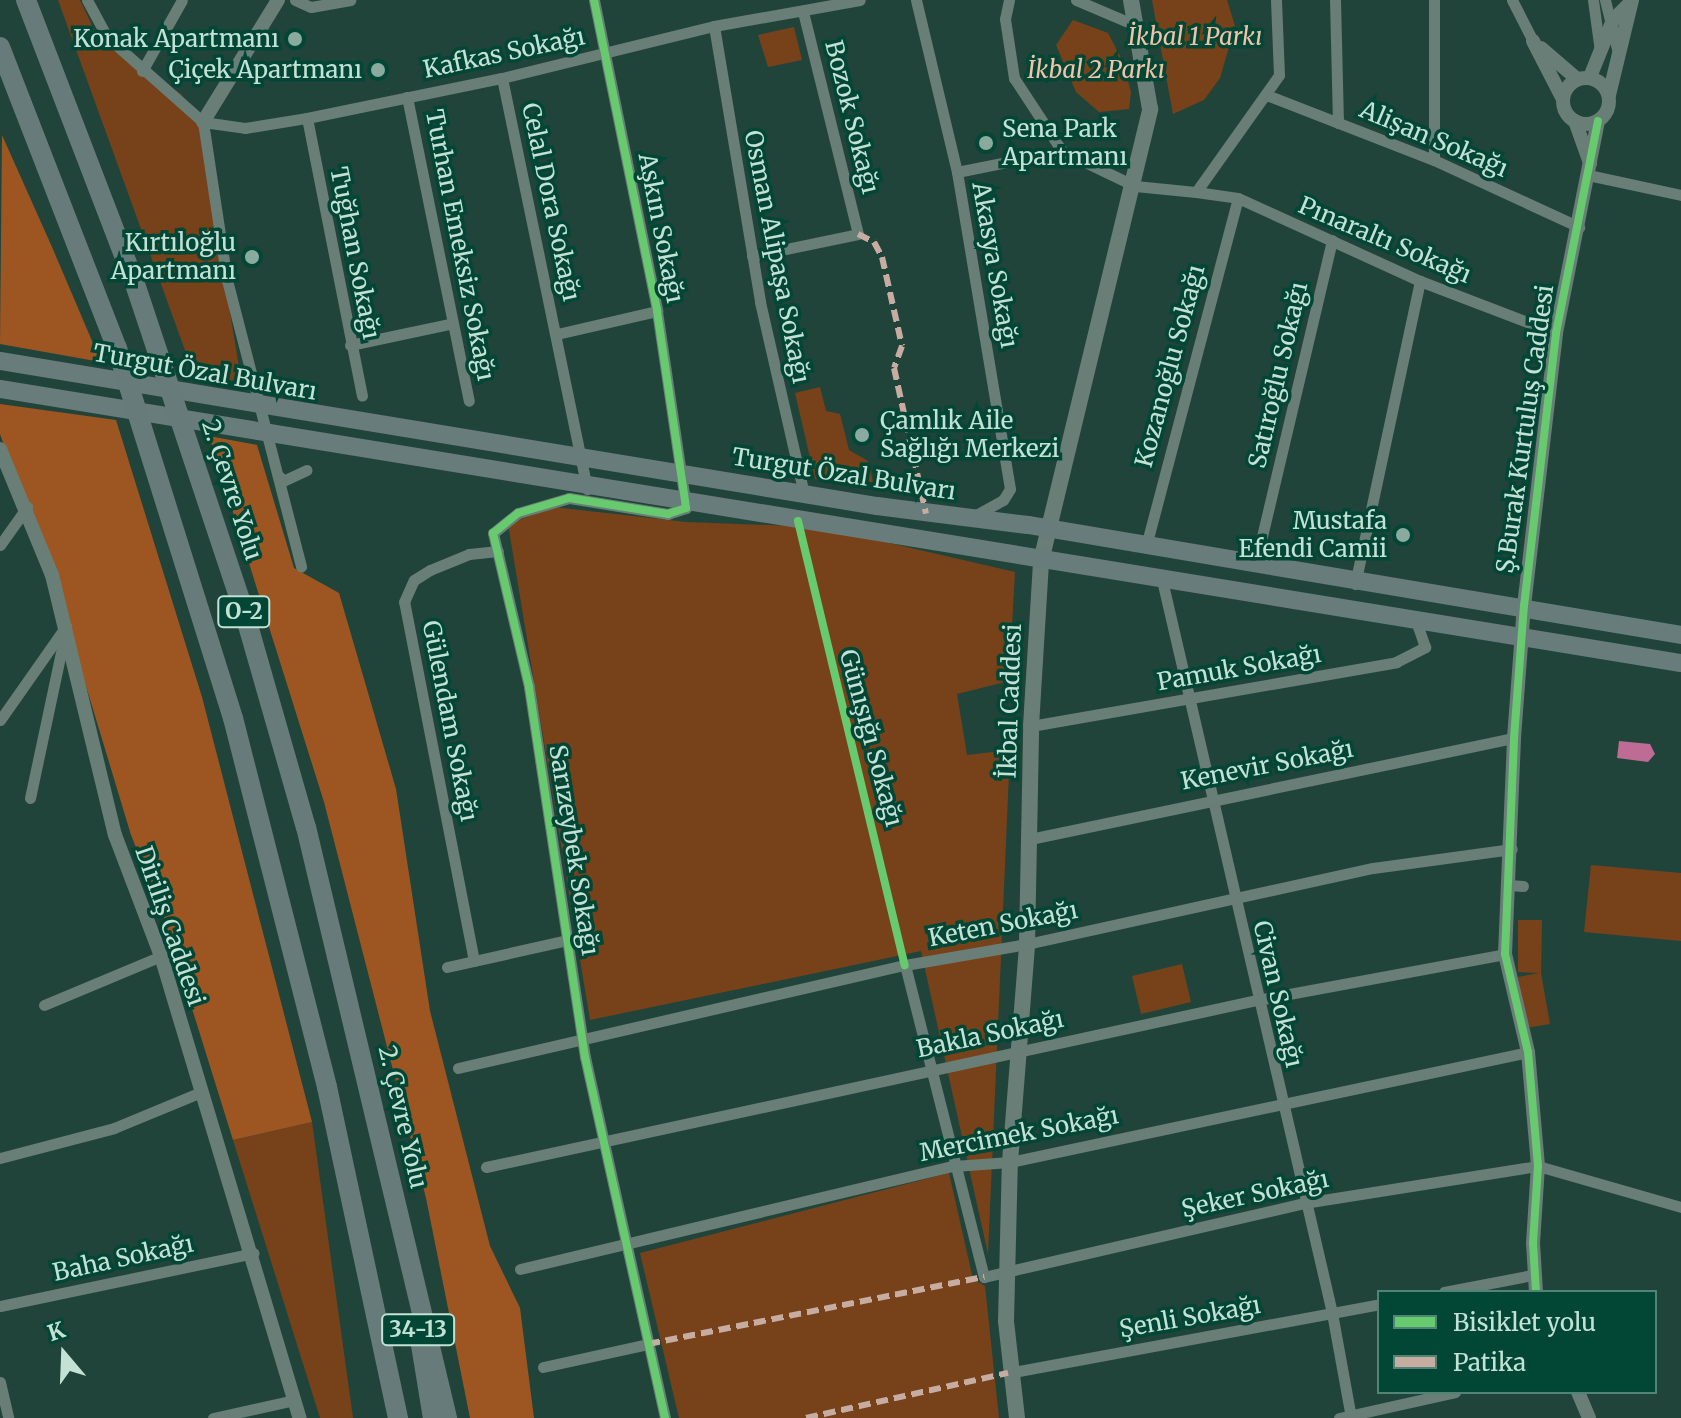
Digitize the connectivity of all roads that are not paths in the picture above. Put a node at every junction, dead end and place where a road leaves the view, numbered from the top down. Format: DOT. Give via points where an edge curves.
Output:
graph roads {
  1 [pos="26,0"];
  2 [pos="87,0"];
  3 [pos="182,0"];
  4 [pos="278,0"];
  5 [pos="295,0"];
  6 [pos="350,0"];
  7 [pos="594,0"];
  8 [pos="860,0"];
  9 [pos="916,0"];
  10 [pos="1009,0"];
  11 [pos="1076,0"];
  12 [pos="1131,0"];
  13 [pos="1276,0"];
  14 [pos="1335,0"];
  15 [pos="1434,0"];
  16 [pos="1512,0"];
  17 [pos="1593,0"];
  18 [pos="1605,0"];
  19 [pos="1631,1"];
  20 [pos="803,11"];
  21 [pos="1613,20"];
  22 [pos="1135,25"];
  23 [pos="714,26"];
  24 [pos="1533,41"];
  25 [pos="0,47"];
  26 [pos="607,53"];
  27 [pos="1600,55"];
  28 [pos="1620,66"];
  29 [pos="142,71"];
  30 [pos="502,78"];
  31 [pos="1584,78"];
  32 [pos="1609,95"];
  33 [pos="1269,96"];
  34 [pos="407,97"];
  35 [pos="1563,99"];
  36 [pos="307,118"];
  37 [pos="1575,121"];
  38 [pos="1598,121"];
  39 [pos="203,122"];
  40 [pos="1338,123"];
  41 [pos="1062,151"];
  42 [pos="1434,160"];
  43 [pos="1589,169"];
  44 [pos="957,172"];
  45 [pos="1135,186"];
  46 [pos="1196,192"];
  47 [pos="1681,195"];
  48 [pos="1238,198"];
  49 [pos="1579,227"];
  50 [pos="1332,240"];
  51 [pos="752,256"];
  52 [pos="1420,281"];
  53 [pos="657,311"];
  54 [pos="450,324"];
  55 [pos="1556,333"];
  56 [pos="557,334"];
  57 [pos="350,345"];
  58 [pos="0,361"];
  59 [pos="0,389"];
  60 [pos="362,396"];
  61 [pos="469,401"];
  62 [pos="0,449"];
  63 [pos="307,470"];
  64 [pos="280,477"];
  65 [pos="804,494"];
  66 [pos="589,501"];
  67 [pos="27,507"];
  68 [pos="970,518"];
  69 [pos="1051,529"];
  70 [pos="0,545"];
  71 [pos="1146,546"];
  72 [pos="498,551"];
  73 [pos="1041,561"];
  74 [pos="1255,566"];
  75 [pos="301,567"];
  76 [pos="1162,580"];
  77 [pos="1355,584"];
  78 [pos="1416,621"];
  79 [pos="67,626"];
  80 [pos="1681,635"];
  81 [pos="1681,663"];
  82 [pos="1188,701"];
  83 [pos="0,720"];
  84 [pos="1031,726"];
  85 [pos="1514,738"];
  86 [pos="30,798"];
  87 [pos="1210,798"];
  88 [pos="1030,839"];
  89 [pos="1512,849"];
  90 [pos="1234,899"];
  91 [pos="568,940"];
  92 [pos="1027,944"];
  93 [pos="1505,954"];
  94 [pos="161,956"];
  95 [pos="474,961"];
  96 [pos="905,965"];
  97 [pos="447,967"];
  98 [pos="1257,1000"];
  99 [pos="44,1005"];
  100 [pos="582,1038"];
  101 [pos="1019,1051"];
  102 [pos="1528,1052"];
  103 [pos="458,1068"];
  104 [pos="929,1069"];
  105 [pos="199,1093"];
  106 [pos="1282,1104"];
  107 [pos="606,1140"];
  108 [pos="0,1158"];
  109 [pos="1010,1162"];
  110 [pos="954,1166"];
  111 [pos="1538,1166"];
  112 [pos="486,1167"];
  113 [pos="1304,1203"];
  114 [pos="1681,1207"];
  115 [pos="404,1242"];
  116 [pos="628,1246"];
  117 [pos="362,1249"];
  118 [pos="254,1253"];
  119 [pos="520,1269"];
  120 [pos="1008,1273"];
  121 [pos="1532,1275"];
  122 [pos="1454,1290"];
  123 [pos="1536,1290"];
  124 [pos="1377,1304"];
  125 [pos="0,1306"];
  126 [pos="1332,1313"];
  127 [pos="648,1344"];
  128 [pos="543,1367"];
  129 [pos="1008,1373"];
  130 [pos="0,1382"];
  131 [pos="1446,1394"];
  132 [pos="1579,1394"];
  133 [pos="295,1400"];
  134 [pos="1347,1417"];
  135 [pos="8,1418"];
  136 [pos="213,1418"];
  137 [pos="300,1418"];
  138 [pos="385,1418"];
  139 [pos="398,1418"];
  140 [pos="433,1418"];
  141 [pos="447,1418"];
  142 [pos="665,1418"];
  143 [pos="1017,1418"];
  144 [pos="1589,1418"];
  1 -- 115 [label="highway, 2. Çevre Yolu / O-2" via="134,281 243,608 306,827"];
  2 -- 29 [label="street" via="107,37"];
  3 -- 29 [label="street"];
  4 -- 39 [label="street"];
  5 -- 6 [label="street" via="311,7"];
  7 -- 26 [label="street, Aşkın Sokağı"];
  8 -- 20 [label="street, Kafkas Sokağı"];
  9 -- 44 [label="street, Akasya Sokağı"];
  10 -- 41 [label="street" via="1005,19 1014,78"];
  11 -- 22 [label="street"];
  12 -- 22 [label="main road, İkbal Caddesi"];
  13 -- 33 [label="street" via="1279,75"];
  14 -- 40 [label="street"];
  15 -- 42 [label="street"];
  16 -- 24 [label="street"];
  17 -- 27 [label="street"];
  18 -- 21 [label="street"];
  19 -- 21 [label="street"];
  19 -- 28 [label="street"];
  20 -- 23 [label="street, Kafkas Sokağı"];
  20 -- 51 [label="street, Bozok Sokağı" via="858,234"];
  21 -- 27 [label="street"];
  21 -- 28 [label="street"];
  22 -- 45 [label="main road, İkbal Caddesi" via="1150,109"];
  23 -- 26 [label="street, Kafkas Sokağı"];
  23 -- 51 [label="street, Osman Alipaşa Sokağı"];
  24 -- 31 [label="street"];
  24 -- 35 [label="street"];
  25 -- 117 [label="highway, O-2" via="117,348 233,718"];
  26 -- 30 [label="street, Kafkas Sokağı"];
  26 -- 53 [label="street, Aşkın Sokağı"];
  27 -- 31 [label="street"];
  28 -- 32 [label="street"];
  29 -- 39 [label="street"];
  30 -- 34 [label="street, Kafkas Sokağı"];
  30 -- 56 [label="street, Celal Dora Sokağı"];
  31 -- 32 [label="street"];
  31 -- 35 [label="street"];
  32 -- 38 [label="street" via="1608,110"];
  33 -- 40 [label="street, Alişan Sokağı"];
  33 -- 46 [label="street"];
  34 -- 36 [label="street, Kafkas Sokağı"];
  34 -- 54 [label="street, Turhan Emeksiz Sokağı"];
  35 -- 37 [label="street"];
  36 -- 39 [label="street, Kafkas Sokağı" via="245,128"];
  36 -- 57 [label="street, Tuğhan Sokağı"];
  37 -- 38 [label="street"];
  37 -- 43 [label="street"];
  38 -- 43 [label="street, Ş.Burak Kurtuluş Caddesi"];
  39 -- 64 [label="street" via="227,280"];
  40 -- 42 [label="street, Alişan Sokağı"];
  41 -- 44 [label="street"];
  41 -- 45 [label="street, Pınaraltı Sokağı"];
  42 -- 49 [label="street, Alişan Sokağı"];
  43 -- 47 [label="street"];
  43 -- 49 [label="street, Ş.Burak Kurtuluş Caddesi"];
  44 -- 68 [label="street, Akasya Sokağı" via="1010,489 993,508"];
  45 -- 46 [label="street, Pınaraltı Sokağı"];
  45 -- 69 [label="main road, İkbal Caddesi"];
  46 -- 48 [label="street, Pınaraltı Sokağı"];
  48 -- 50 [label="street, Pınaraltı Sokağı"];
  48 -- 71 [label="street, Kozanoğlu Sokağı"];
  49 -- 55 [label="street, Ş.Burak Kurtuluş Caddesi"];
  50 -- 52 [label="street, Pınaraltı Sokağı"];
  50 -- 74 [label="street, Satıroğlu Sokağı"];
  51 -- 65 [label="street, Osman Alipaşa Sokağı"];
  52 -- 55 [label="street, Pınaraltı Sokağı"];
  52 -- 77 [label="street"];
  53 -- 56 [label="street, Celal Dora Sokağı"];
  53 -- 66 [label="street, Aşkın Sokağı" via="686,508 679,515"];
  54 -- 57 [label="street"];
  54 -- 61 [label="street, Turhan Emeksiz Sokağı"];
  55 -- 85 [label="street, Ş.Burak Kurtuluş Caddesi"];
  56 -- 66 [label="street, Celal Dora Sokağı"];
  57 -- 60 [label="street, Tuğhan Sokağı"];
  58 -- 65 [label="main road, Turgut Özal Bulvarı"];
  59 -- 73 [label="main road, Turgut Özal Bulvarı"];
  62 -- 67 [label="street, Diriliş Caddesi"];
  63 -- 64 [label="street" via="283,481"];
  64 -- 75 [label="street" via="283,508"];
  65 -- 68 [label="main road, Turgut Özal Bulvarı"];
  66 -- 72 [label="street" via="569,498 518,513 493,533"];
  67 -- 70 [label="street"];
  67 -- 79 [label="street, Diriliş Caddesi"];
  68 -- 69 [label="main road, Turgut Özal Bulvarı"];
  69 -- 71 [label="main road, Turgut Özal Bulvarı"];
  69 -- 73 [label="main road, İkbal Caddesi"];
  71 -- 74 [label="main road, Turgut Özal Bulvarı"];
  72 -- 91 [label="street, Sarızeybek Sokağı" via="529,687"];
  72 -- 95 [label="street, Gülendam Sokağı" via="469,554 430,570 414,580 404,602"];
  73 -- 76 [label="main road, Turgut Özal Bulvarı"];
  73 -- 84 [label="main road, İkbal Caddesi"];
  74 -- 77 [label="main road, Turgut Özal Bulvarı"];
  76 -- 78 [label="main road, Turgut Özal Bulvarı"];
  76 -- 82 [label="street, Civan Sokağı"];
  77 -- 80 [label="main road, Turgut Özal Bulvarı"];
  78 -- 81 [label="main road, Turgut Özal Bulvarı"];
  78 -- 82 [label="street, Pamuk Sokağı" via="1425,647 1396,662"];
  79 -- 83 [label="street"];
  79 -- 86 [label="street"];
  79 -- 94 [label="street, Diriliş Caddesi" via="115,835"];
  82 -- 84 [label="street, Pamuk Sokağı"];
  82 -- 87 [label="street, Civan Sokağı"];
  84 -- 88 [label="main road, İkbal Caddesi"];
  85 -- 87 [label="street, Kenevir Sokağı"];
  85 -- 89 [label="street, Ş.Burak Kurtuluş Caddesi"];
  87 -- 88 [label="street, Kenevir Sokağı"];
  87 -- 90 [label="street, Civan Sokağı"];
  88 -- 92 [label="main road, İkbal Caddesi"];
  89 -- 90 [label="street, Keten Sokağı" via="1373,868"];
  89 -- 93 [label="street, Ş.Burak Kurtuluş Caddesi" via="1516,886"];
  90 -- 92 [label="street, Keten Sokağı"];
  90 -- 98 [label="street, Civan Sokağı"];
  91 -- 95 [label="street"];
  91 -- 100 [label="street, Sarızeybek Sokağı"];
  92 -- 96 [label="street, Keten Sokağı"];
  92 -- 101 [label="main road, İkbal Caddesi"];
  93 -- 98 [label="street, Bakla Sokağı"];
  93 -- 102 [label="street, Ş.Burak Kurtuluş Caddesi"];
  94 -- 99 [label="street"];
  94 -- 105 [label="street, Diriliş Caddesi"];
  95 -- 97 [label="street"];
  96 -- 100 [label="street, Keten Sokağı"];
  96 -- 104 [label="street"];
  98 -- 101 [label="street, Bakla Sokağı"];
  98 -- 106 [label="street, Civan Sokağı"];
  100 -- 103 [label="street, Keten Sokağı"];
  100 -- 107 [label="street, Sarızeybek Sokağı"];
  101 -- 104 [label="street, Bakla Sokağı"];
  101 -- 109 [label="main road, İkbal Caddesi"];
  102 -- 106 [label="street, Mercimek Sokağı"];
  102 -- 111 [label="street, Ş.Burak Kurtuluş Caddesi"];
  104 -- 107 [label="street, Bakla Sokağı"];
  104 -- 110 [label="street"];
  105 -- 108 [label="street" via="114,1128"];
  105 -- 118 [label="street, Diriliş Caddesi"];
  106 -- 109 [label="street, Mercimek Sokağı"];
  106 -- 113 [label="street, Civan Sokağı"];
  107 -- 112 [label="street, Bakla Sokağı"];
  107 -- 116 [label="street, Sarızeybek Sokağı"];
  109 -- 110 [label="street, Mercimek Sokağı"];
  109 -- 120 [label="main road, İkbal Caddesi"];
  110 -- 116 [label="street, Mercimek Sokağı"];
  110 -- 120 [label="street, Şeker Sokağı" via="984,1277"];
  111 -- 113 [label="street, Şeker Sokağı"];
  111 -- 114 [label="street"];
  111 -- 121 [label="street, Ş.Burak Kurtuluş Caddesi"];
  113 -- 120 [label="street, Şeker Sokağı"];
  113 -- 126 [label="street, Civan Sokağı"];
  115 -- 140 [label="highway, 34-13"];
  115 -- 141 [label="highway" via="441,1374"];
  116 -- 119 [label="street, Mercimek Sokağı"];
  116 -- 127 [label="street, Sarızeybek Sokağı"];
  117 -- 138 [label="highway"];
  117 -- 139 [label="highway, 34-13"];
  118 -- 125 [label="street, Baha Sokağı"];
  118 -- 133 [label="street, Diriliş Caddesi"];
  120 -- 129 [label="main road, İkbal Caddesi"];
  121 -- 122 [label="street"];
  121 -- 123 [label="street, Ş.Burak Kurtuluş Caddesi"];
  124 -- 126 [label="street, Şenli Sokağı"];
  126 -- 129 [label="street, Şenli Sokağı"];
  126 -- 134 [label="street, Civan Sokağı"];
  127 -- 128 [label="street"];
  127 -- 142 [label="street, Sarızeybek Sokağı"];
  129 -- 143 [label="main road, İkbal Caddesi"];
  130 -- 135 [label="street"];
  131 -- 134 [label="street"];
  132 -- 144 [label="street"];
  133 -- 136 [label="street"];
  133 -- 137 [label="street, Diriliş Caddesi"];
}
